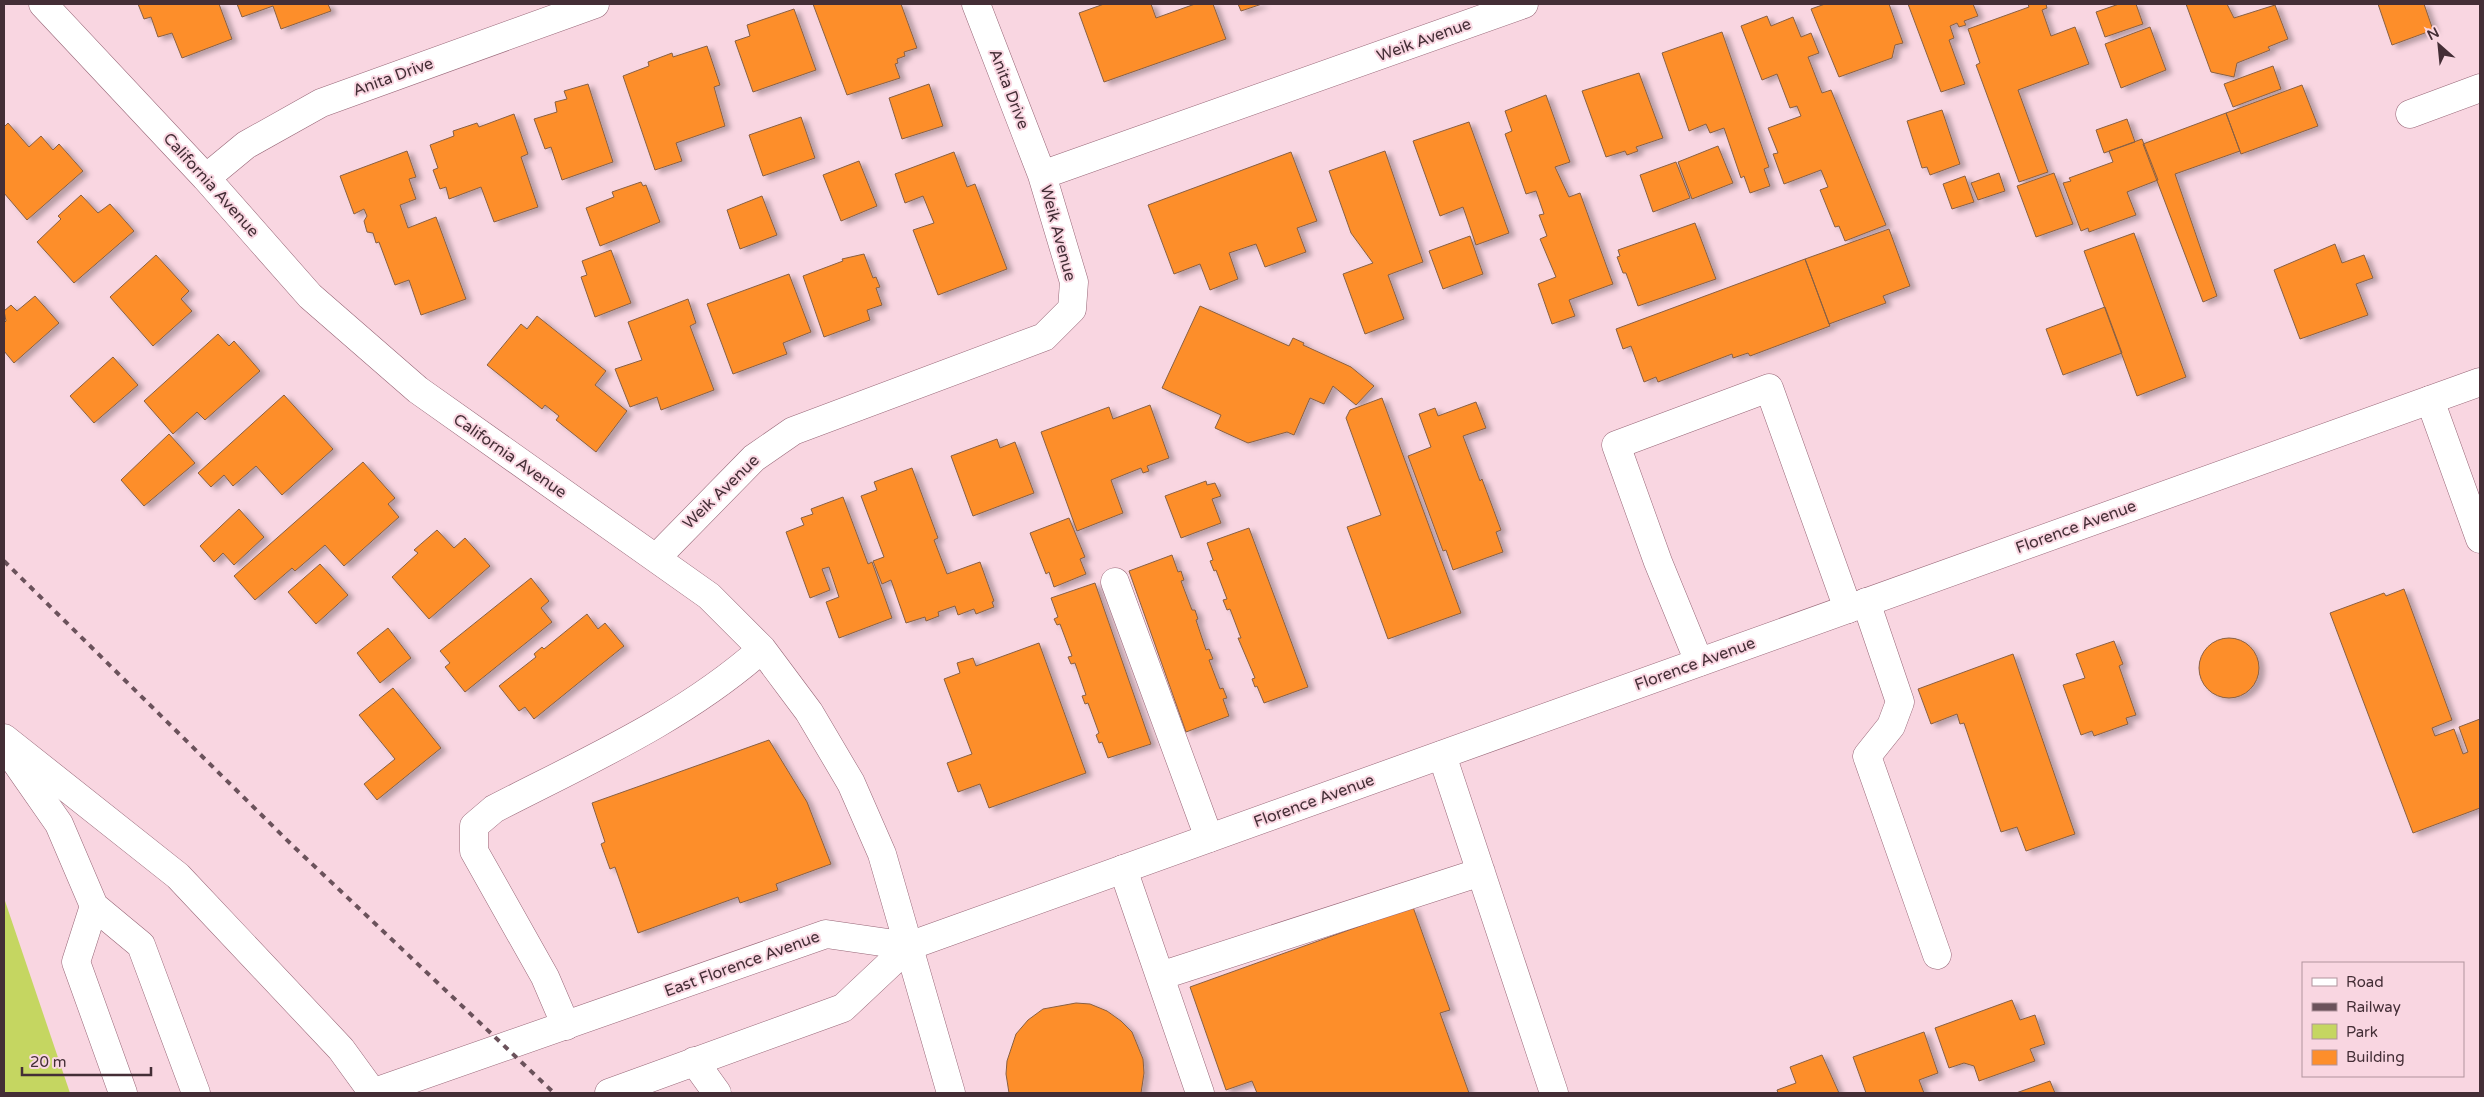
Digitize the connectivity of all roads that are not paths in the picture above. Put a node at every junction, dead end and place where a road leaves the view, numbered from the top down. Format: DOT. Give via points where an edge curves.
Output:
graph roads {
  1 [pos="43,4"];
  2 [pos="595,4"];
  3 [pos="976,4"];
  4 [pos="1524,4"];
  5 [pos="2480,88"];
  6 [pos="2410,114"];
  7 [pos="1042,175"];
  8 [pos="206,178"];
  9 [pos="2480,382"];
  10 [pos="2430,400"];
  11 [pos="2480,539"];
  12 [pos="657,557"];
  13 [pos="1115,582"];
  14 [pos="1857,606"];
  15 [pos="762,649"];
  16 [pos="1699,662"];
  17 [pos="4,738"];
  18 [pos="4,745"];
  19 [pos="1442,754"];
  20 [pos="1209,838"];
  21 [pos="1123,869"];
  22 [pos="1481,872"];
  23 [pos="94,906"];
  24 [pos="909,946"];
  25 [pos="1937,954"];
  26 [pos="1160,976"];
  27 [pos="566,1026"];
  28 [pos="694,1061"];
  29 [pos="123,1093"];
  30 [pos="196,1093"];
  31 [pos="372,1093"];
  32 [pos="609,1093"];
  33 [pos="717,1093"];
  34 [pos="951,1093"];
  35 [pos="1200,1093"];
  36 [pos="1554,1093"];
  1 -- 8 [label="street, California Avenue"];
  2 -- 8 [label="street, Anita Drive" via="321,103 246,146"];
  3 -- 7 [label="street, Anita Drive"];
  4 -- 7 [label="street, Weik Avenue"];
  5 -- 6 [label="street"];
  7 -- 12 [label="street, Weik Avenue" via="1074,282 1072,309 1044,337 793,431 754,458"];
  8 -- 12 [label="street, California Avenue" via="310,296 418,390"];
  9 -- 10 [label="street, Florence Avenue"];
  10 -- 11 [label="street"];
  10 -- 14 [label="street, Florence Avenue"];
  12 -- 15 [label="street, California Avenue" via="709,596"];
  13 -- 20 [label="street"];
  14 -- 16 [label="street, Florence Avenue"];
  14 -- 16 [label="street" via="1770,388 1616,445 1658,562"];
  14 -- 25 [label="street" via="1900,702 1891,726 1867,756"];
  15 -- 24 [label="street, California Avenue" via="810,712 851,783 882,854"];
  15 -- 27 [label="street" via="729,678 662,723 494,809 474,826 474,851 545,977"];
  16 -- 19 [label="street, Florence Avenue"];
  17 -- 31 [label="street" via="178,876 340,1049"];
  18 -- 23 [label="street" via="59,824"];
  19 -- 20 [label="street, Florence Avenue"];
  19 -- 22 [label="street"];
  20 -- 21 [label="street, Florence Avenue"];
  21 -- 24 [label="street, Florence Avenue"];
  21 -- 26 [label="street"];
  22 -- 26 [label="street"];
  22 -- 36 [label="street"];
  23 -- 29 [label="street" via="76,962"];
  23 -- 30 [label="street" via="141,944"];
  24 -- 27 [label="street, East Florence Avenue" via="826,934"];
  24 -- 28 [label="street" via="843,1008"];
  24 -- 34 [label="street, California Avenue"];
  26 -- 35 [label="street"];
  27 -- 31 [label="street, East Florence Avenue"];
  28 -- 32 [label="street"];
  28 -- 33 [label="street"];
}
